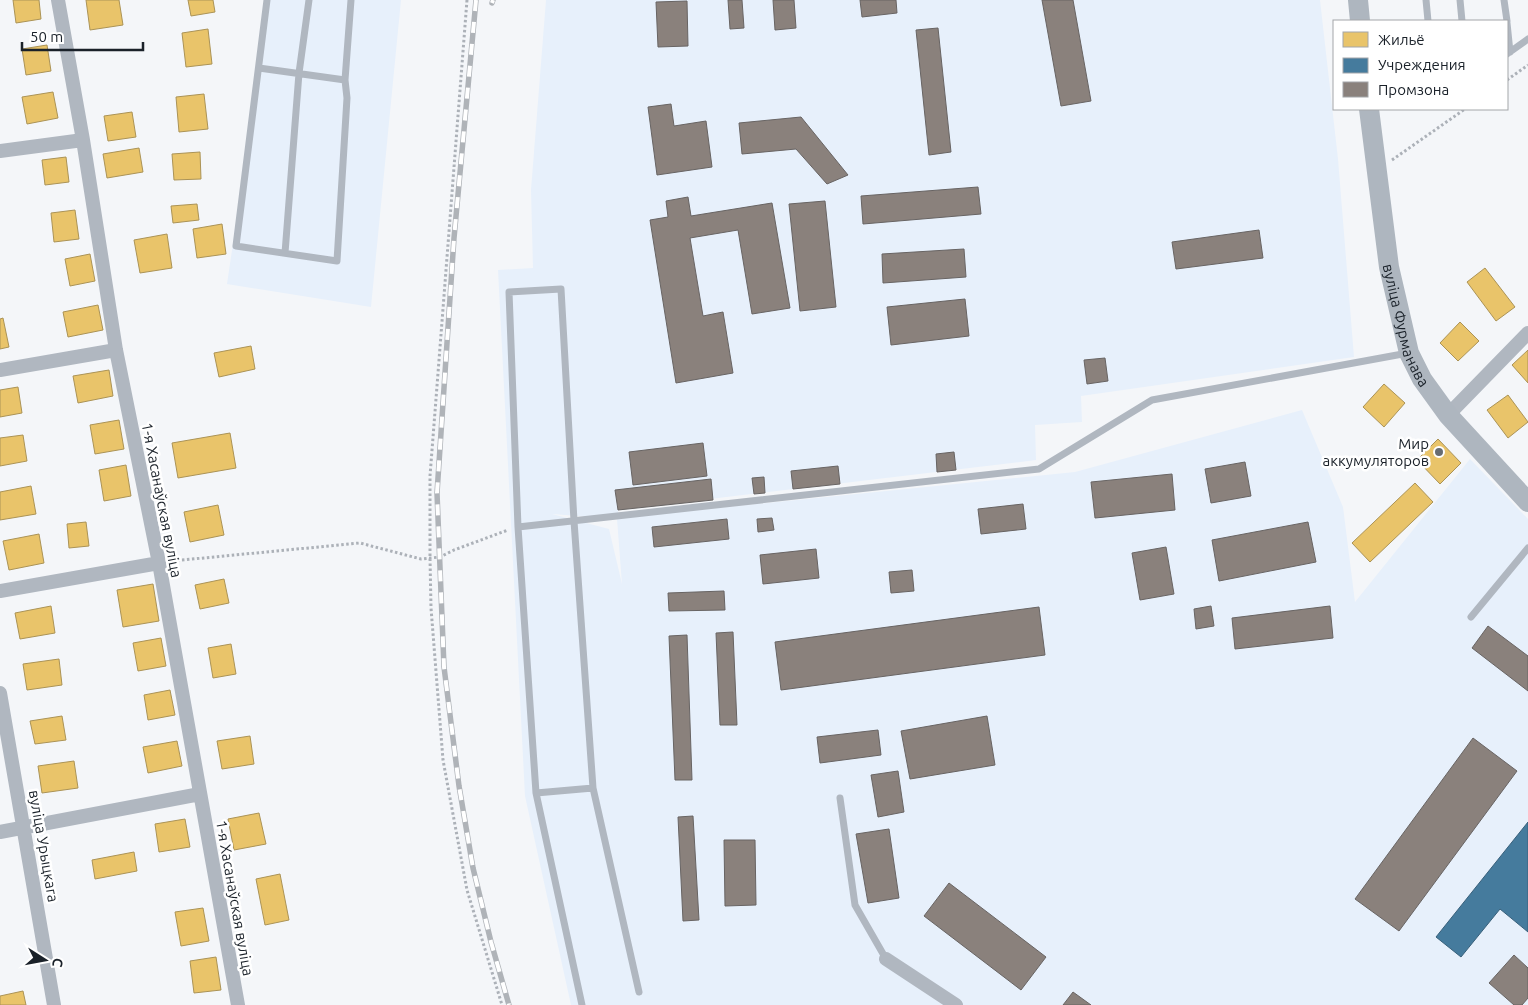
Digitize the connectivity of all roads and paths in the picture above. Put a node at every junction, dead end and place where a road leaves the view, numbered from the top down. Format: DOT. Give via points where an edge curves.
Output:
graph roads {
  1 [pos="58,0"];
  2 [pos="267,0"];
  3 [pos="309,0"];
  4 [pos="351,0"];
  5 [pos="467,0"];
  6 [pos="1358,0"];
  7 [pos="1426,0"];
  8 [pos="1460,0"];
  9 [pos="1504,0"];
  10 [pos="1360,20"];
  11 [pos="1428,20"];
  12 [pos="1462,20"];
  13 [pos="1507,20"];
  14 [pos="1528,39"];
  15 [pos="1508,53"];
  16 [pos="1528,65"];
  17 [pos="259,68"];
  18 [pos="299,73"];
  19 [pos="1508,79"];
  20 [pos="345,80"];
  21 [pos="1370,110"];
  22 [pos="1464,110"];
  23 [pos="83,140"];
  24 [pos="0,151"];
  25 [pos="1377,170"];
  26 [pos="284,253"];
  27 [pos="1528,333"];
  28 [pos="116,350"];
  29 [pos="1409,353"];
  30 [pos="0,370"];
  31 [pos="1448,415"];
  32 [pos="1528,502"];
  33 [pos="574,521"];
  34 [pos="518,527"];
  35 [pos="1528,548"];
  36 [pos="430,558"];
  37 [pos="159,563"];
  38 [pos="0,591"];
  39 [pos="1471,617"];
  40 [pos="0,693"];
  41 [pos="593,788"];
  42 [pos="536,793"];
  43 [pos="200,794"];
  44 [pos="840,798"];
  45 [pos="24,828"];
  46 [pos="0,832"];
  47 [pos="886,959"];
  48 [pos="639,992"];
  49 [pos="54,1005"];
  50 [pos="238,1005"];
  51 [pos="502,1005"];
  52 [pos="582,1005"];
  53 [pos="956,1005"];
  1 -- 23 [label="street, 1-я Хасанаўская вуліца"];
  2 -- 17 [label="lane"];
  3 -- 18 [label="lane"];
  4 -- 20 [label="lane"];
  5 -- 36 [label="path" via="430,476"];
  6 -- 10 [label="street"];
  7 -- 11 [label="lane"];
  8 -- 12 [label="lane"];
  9 -- 13 [label="lane"];
  14 -- 15 [label="lane"];
  16 -- 19 [label="path"];
  17 -- 18 [label="lane"];
  17 -- 26 [label="lane" via="236,246"];
  18 -- 20 [label="lane"];
  18 -- 26 [label="lane"];
  20 -- 26 [label="lane" via="347,98 338,260"];
  21 -- 25 [label="street, вуліца Фурманава"];
  22 -- 25 [label="path"];
  23 -- 24 [label="street"];
  23 -- 28 [label="street, 1-я Хасанаўская вуліца"];
  25 -- 29 [label="street, вуліца Фурманава" via="1389,267"];
  27 -- 31 [label="street"];
  28 -- 30 [label="street"];
  28 -- 37 [label="street, 1-я Хасанаўская вуліца"];
  29 -- 31 [label="street, вуліца Фурманава" via="1422,379"];
  29 -- 33 [label="lane" via="1152,400 1039,468"];
  31 -- 32 [label="street, вуліца Фурманава"];
  33 -- 34 [label="lane"];
  33 -- 34 [label="lane" via="561,289 509,292"];
  33 -- 41 [label="lane"];
  34 -- 36 [label="path"];
  34 -- 42 [label="lane"];
  35 -- 39 [label="lane"];
  36 -- 37 [label="path" via="421,559 360,543"];
  36 -- 51 [label="path" via="443,760 467,890"];
  37 -- 38 [label="street"];
  37 -- 43 [label="street, 1-я Хасанаўская вуліца"];
  40 -- 45 [label="street, вуліца Урыцкага"];
  41 -- 42 [label="lane"];
  41 -- 48 [label="lane"];
  42 -- 52 [label="lane"];
  43 -- 45 [label="street"];
  43 -- 50 [label="street, 1-я Хасанаўская вуліца"];
  44 -- 47 [label="lane" via="855,905"];
  45 -- 46 [label="street"];
  45 -- 49 [label="street, вуліца Урыцкага"];
  47 -- 53 [label="street"];
}
